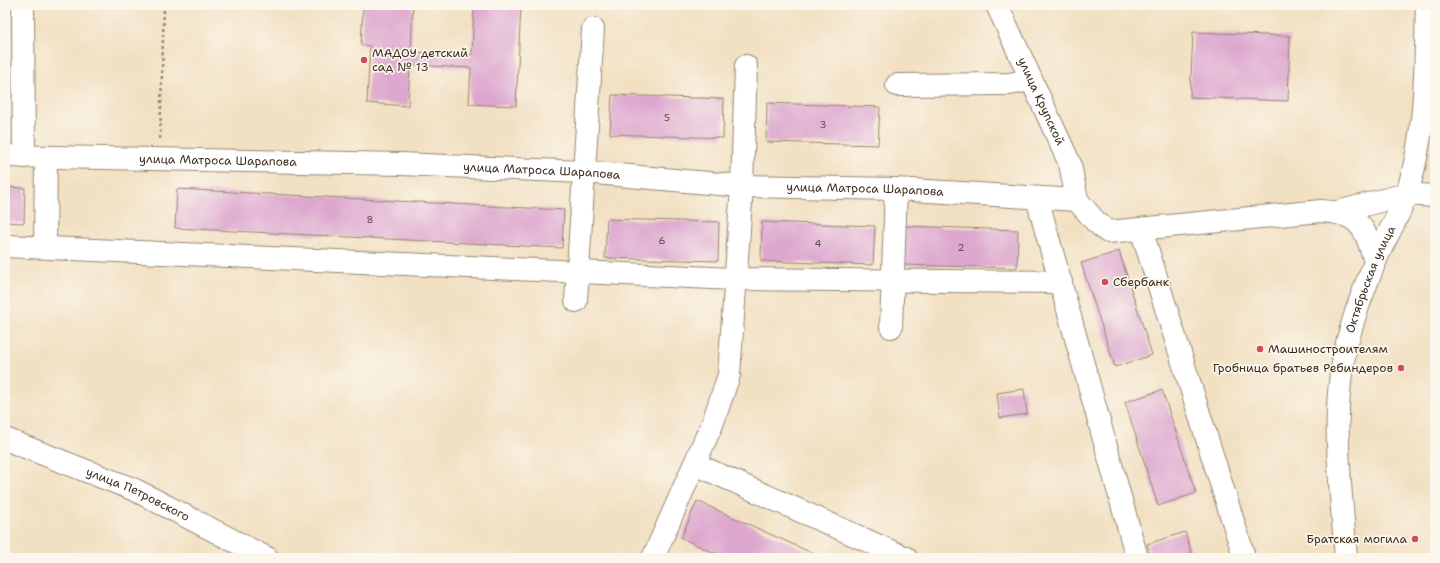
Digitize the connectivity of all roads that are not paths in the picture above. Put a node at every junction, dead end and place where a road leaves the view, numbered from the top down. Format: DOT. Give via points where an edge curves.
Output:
graph roads {
  1 [pos="23,5"];
  2 [pos="997,5"];
  3 [pos="1427,5"];
  4 [pos="593,29"];
  5 [pos="746,66"];
  6 [pos="1031,80"];
  7 [pos="897,85"];
  8 [pos="15,156"];
  9 [pos="46,157"];
  10 [pos="584,172"];
  11 [pos="742,186"];
  12 [pos="896,189"];
  13 [pos="1406,194"];
  14 [pos="1435,196"];
  15 [pos="1037,198"];
  16 [pos="1077,200"];
  17 [pos="1338,212"];
  18 [pos="1140,230"];
  19 [pos="5,246"];
  20 [pos="45,247"];
  21 [pos="1375,262"];
  22 [pos="578,272"];
  23 [pos="734,279"];
  24 [pos="893,280"];
  25 [pos="1061,282"];
  26 [pos="576,301"];
  27 [pos="891,327"];
  28 [pos="5,439"];
  29 [pos="695,464"];
  30 [pos="1243,553"];
  31 [pos="267,558"];
  32 [pos="654,558"];
  33 [pos="906,558"];
  34 [pos="1137,558"];
  35 [pos="1346,558"];
  1 -- 8 [label="street"];
  2 -- 6 [label="street, улица Крупской"];
  3 -- 13 [label="street, Октябрьская улица" via="1424,114 1418,151"];
  4 -- 10 [label="street"];
  5 -- 11 [label="street"];
  6 -- 7 [label="street" via="1009,84"];
  6 -- 16 [label="street, улица Крупской" via="1070,164"];
  8 -- 9 [label="street, улица Матроса Шарапова"];
  9 -- 10 [label="street, улица Матроса Шарапова" via="402,164"];
  9 -- 20 [label="street"];
  10 -- 11 [label="street, улица Матроса Шарапова"];
  10 -- 22 [label="street"];
  11 -- 12 [label="street, улица Матроса Шарапова"];
  11 -- 23 [label="street"];
  12 -- 15 [label="street, улица Матроса Шарапова"];
  12 -- 24 [label="street"];
  13 -- 14 [label="street"];
  13 -- 17 [label="street"];
  13 -- 21 [label="street, Октябрьская улица"];
  15 -- 16 [label="street, улица Матроса Шарапова"];
  15 -- 25 [label="street"];
  16 -- 18 [label="street" via="1108,232"];
  17 -- 18 [label="street" via="1321,211"];
  17 -- 21 [label="street" via="1352,217 1361,227"];
  18 -- 30 [label="street"];
  19 -- 20 [label="street"];
  20 -- 22 [label="street"];
  21 -- 35 [label="street, Октябрьская улица" via="1348,339 1340,385 1338,444"];
  22 -- 23 [label="street"];
  22 -- 26 [label="street"];
  23 -- 24 [label="street"];
  23 -- 29 [label="street" via="734,324 729,375"];
  24 -- 25 [label="street"];
  24 -- 27 [label="street"];
  25 -- 34 [label="street"];
  28 -- 31 [label="street, улица Петровского" via="135,490"];
  29 -- 32 [label="street"];
  29 -- 33 [label="street"];
}
